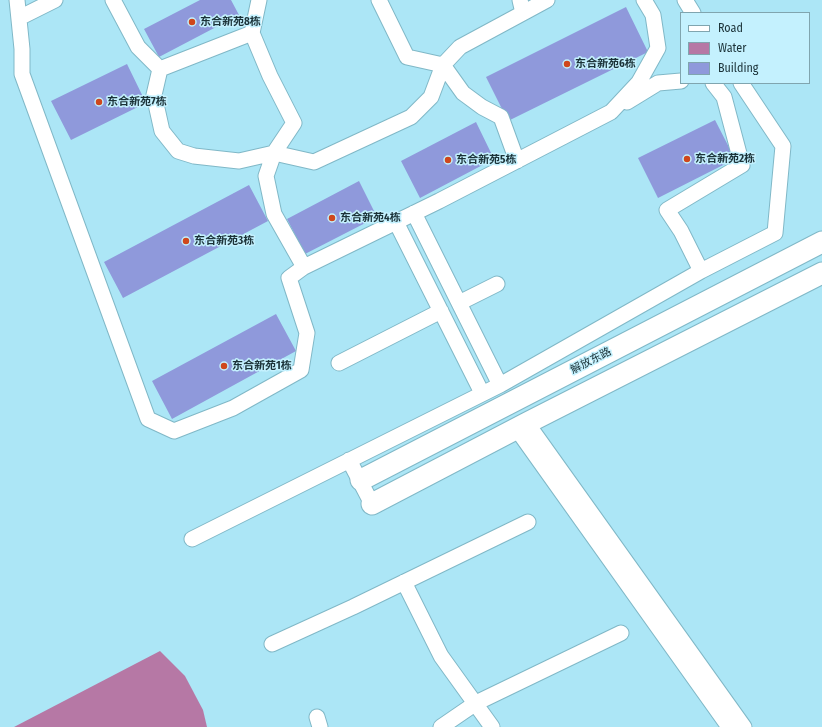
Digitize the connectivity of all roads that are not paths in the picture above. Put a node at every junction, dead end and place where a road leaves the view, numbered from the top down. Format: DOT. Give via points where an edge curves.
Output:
graph roads {
  1 [pos="17,0"];
  2 [pos="55,0"];
  3 [pos="113,0"];
  4 [pos="259,0"];
  5 [pos="379,0"];
  6 [pos="547,0"];
  7 [pos="644,0"];
  8 [pos="684,0"];
  9 [pos="522,7"];
  10 [pos="692,12"];
  11 [pos="19,18"];
  12 [pos="252,34"];
  13 [pos="443,65"];
  14 [pos="160,69"];
  15 [pos="680,81"];
  16 [pos="714,84"];
  17 [pos="742,84"];
  18 [pos="611,112"];
  19 [pos="274,153"];
  20 [pos="517,160"];
  21 [pos="414,213"];
  22 [pos="396,222"];
  23 [pos="822,242"];
  24 [pos="304,267"];
  25 [pos="701,271"];
  26 [pos="822,273"];
  27 [pos="498,284"];
  28 [pos="459,303"];
  29 [pos="441,310"];
  30 [pos="339,363"];
  31 [pos="500,385"];
  32 [pos="482,393"];
  33 [pos="521,426"];
  34 [pos="349,460"];
  35 [pos="361,480"];
  36 [pos="372,504"];
  37 [pos="528,522"];
  38 [pos="192,539"];
  39 [pos="404,582"];
  40 [pos="620,633"];
  41 [pos="272,644"];
  42 [pos="476,704"];
  43 [pos="441,727"];
  44 [pos="492,727"];
  45 [pos="729,727"];
  46 [pos="744,727"];
  1 -- 11 [label="street"];
  2 -- 11 [label="street"];
  3 -- 14 [label="street" via="138,47"];
  4 -- 12 [label="street"];
  5 -- 13 [label="street" via="406,57"];
  6 -- 9 [label="street"];
  7 -- 18 [label="street" via="653,15 658,48 639,82"];
  8 -- 10 [label="street"];
  9 -- 13 [label="street" via="460,47"];
  11 -- 24 [label="street" via="22,74 148,419 174,431 233,408 300,370 307,333 289,278"];
  12 -- 14 [label="street"];
  12 -- 19 [label="street" via="294,123"];
  13 -- 19 [label="street" via="431,96 411,117 314,162"];
  13 -- 20 [label="street" via="463,93 501,117"];
  14 -- 19 [label="street" via="154,95 162,131 178,151 194,156 239,161"];
  15 -- 18 [label="street" via="658,83"];
  16 -- 25 [label="street" via="724,97 742,165 667,210 681,231"];
  17 -- 25 [label="street" via="783,146 775,233"];
  18 -- 20 [label="street"];
  19 -- 24 [label="street" via="266,176 274,214"];
  20 -- 21 [label="street"];
  21 -- 22 [label="street"];
  21 -- 28 [label="street"];
  22 -- 24 [label="street"];
  22 -- 29 [label="street"];
  23 -- 35 [label="main road, 解放东路"];
  25 -- 31 [label="street"];
  26 -- 33 [label="main road"];
  27 -- 28 [label="street"];
  28 -- 31 [label="street"];
  29 -- 30 [label="street"];
  29 -- 32 [label="street"];
  31 -- 32 [label="street"];
  32 -- 34 [label="street"];
  33 -- 36 [label="main road"];
  33 -- 45 [label="street"];
  33 -- 46 [label="street"];
  34 -- 35 [label="street"];
  34 -- 38 [label="street"];
  35 -- 36 [label="street"];
  37 -- 39 [label="street"];
  39 -- 41 [label="street"];
  39 -- 42 [label="street" via="441,656"];
  40 -- 42 [label="street"];
  42 -- 43 [label="street"];
  42 -- 44 [label="street"];
}
